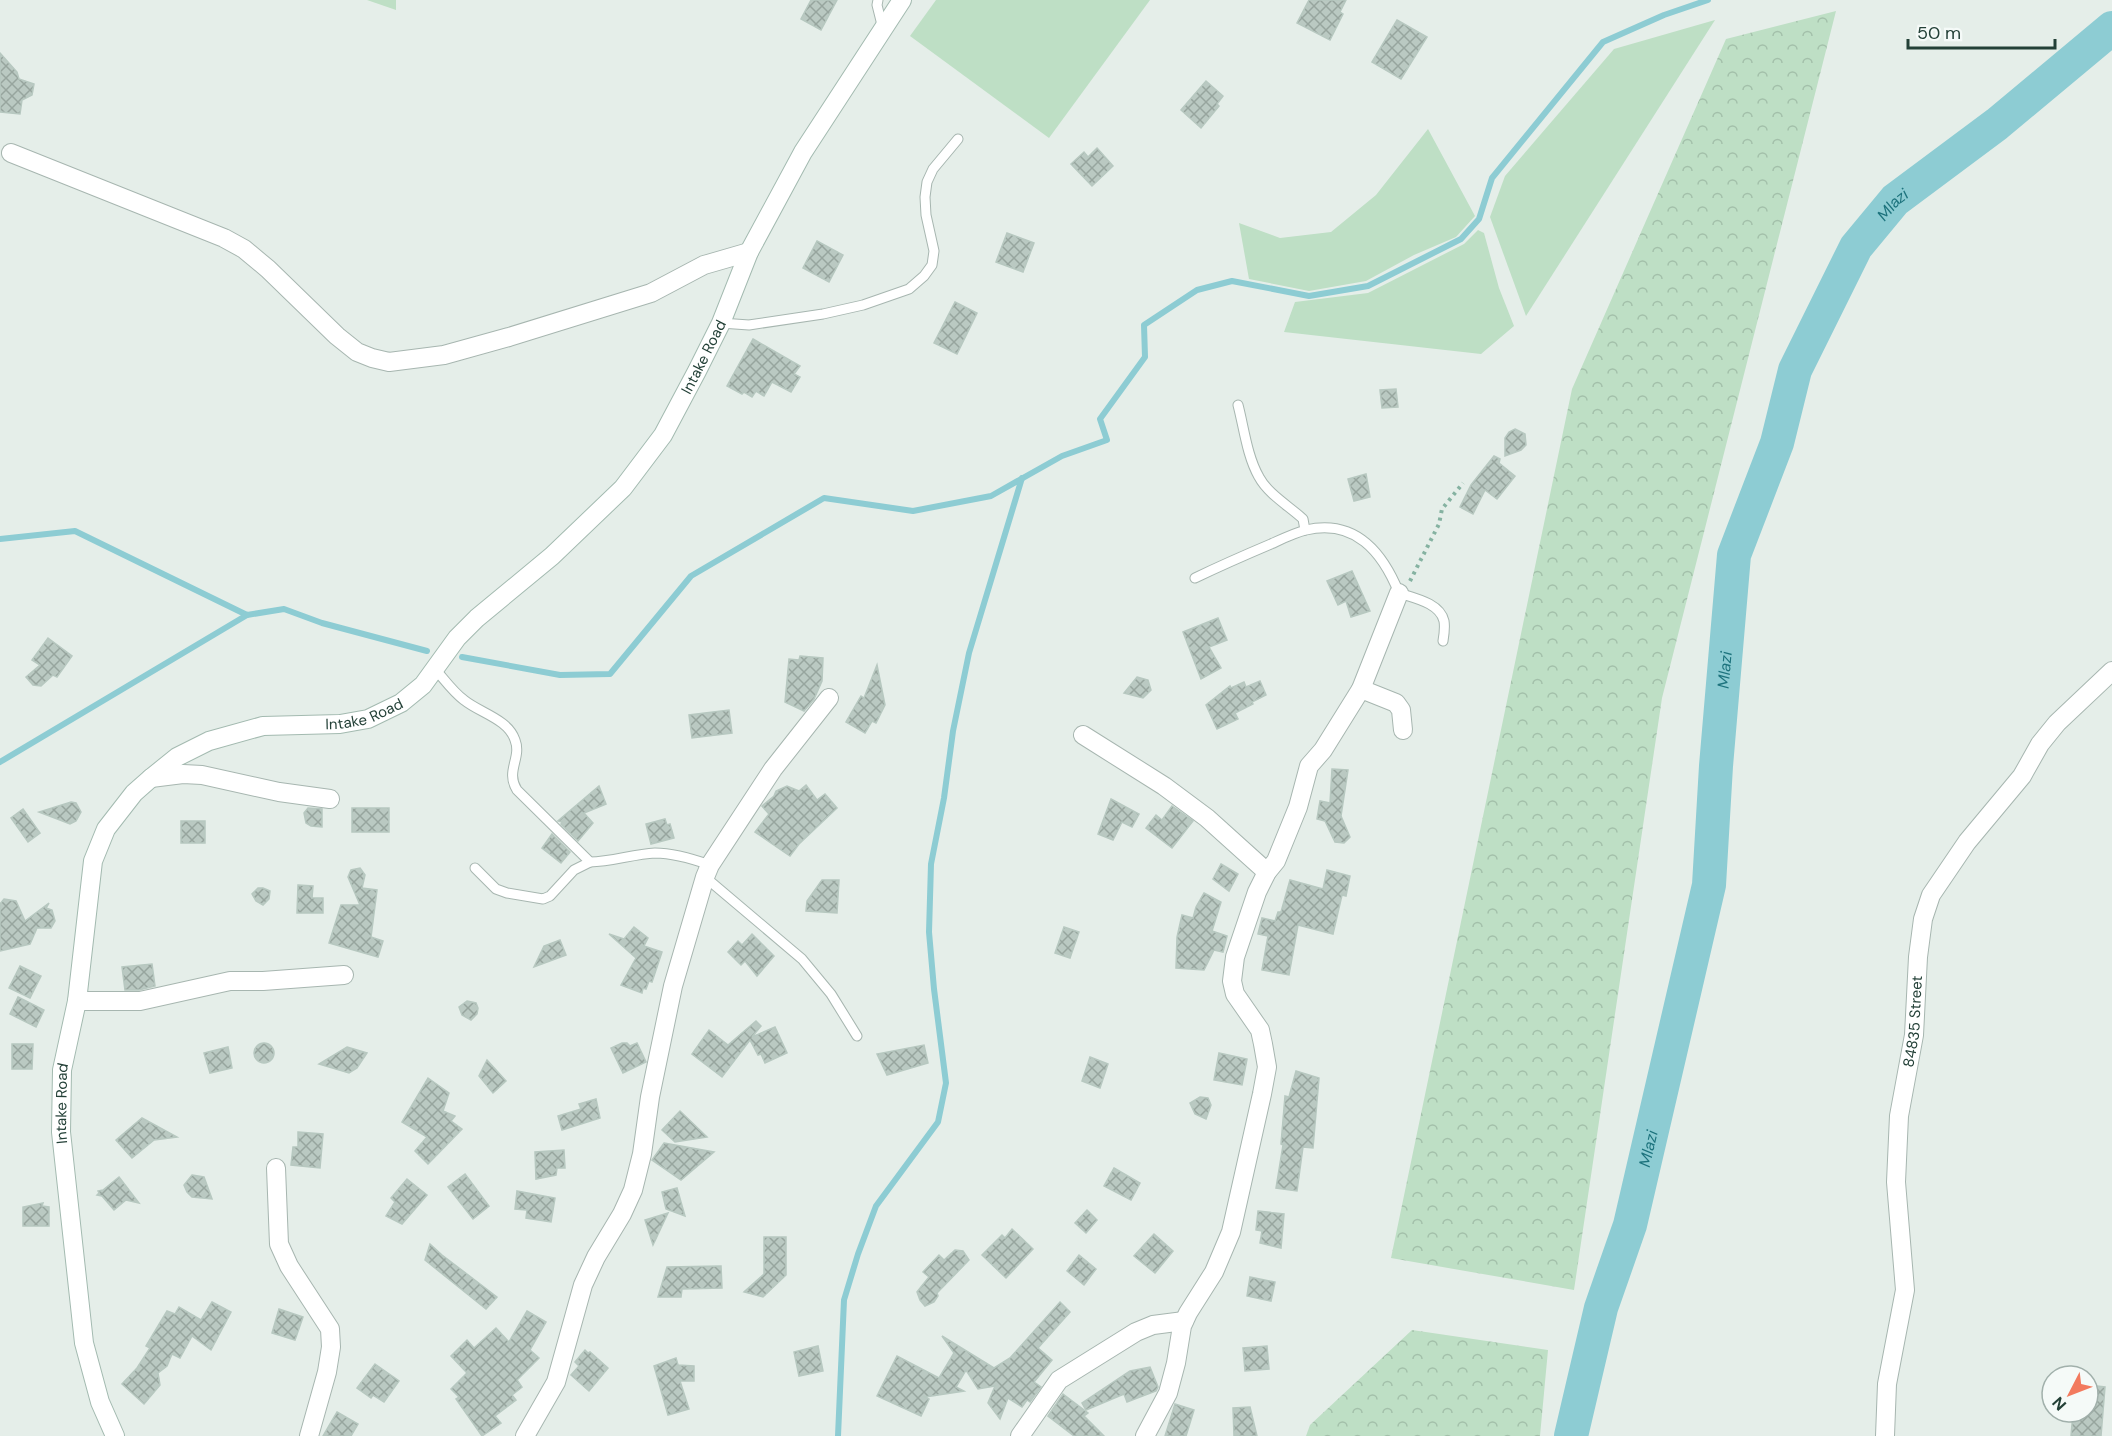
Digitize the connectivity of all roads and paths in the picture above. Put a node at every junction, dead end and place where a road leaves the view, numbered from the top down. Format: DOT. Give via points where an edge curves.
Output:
graph roads {
  1 [pos="878,0"];
  2 [pos="902,0"];
  3 [pos="883,29"];
  4 [pos="958,139"];
  5 [pos="11,153"];
  6 [pos="749,252"];
  7 [pos="721,322"];
  8 [pos="1238,405"];
  9 [pos="1463,483"];
  10 [pos="1305,530"];
  11 [pos="1195,578"];
  12 [pos="1399,593"];
  13 [pos="1443,641"];
  14 [pos="435,669"];
  15 [pos="2112,670"];
  16 [pos="1361,689"];
  17 [pos="829,698"];
  18 [pos="1402,730"];
  19 [pos="1083,735"];
  20 [pos="151,778"];
  21 [pos="330,799"];
  22 [pos="590,862"];
  23 [pos="475,868"];
  24 [pos="708,871"];
  25 [pos="1267,872"];
  26 [pos="344,975"];
  27 [pos="77,1001"];
  28 [pos="857,1036"];
  29 [pos="276,1168"];
  30 [pos="1184,1321"];
  31 [pos="115,1436"];
  32 [pos="309,1436"];
  33 [pos="525,1436"];
  34 [pos="1020,1436"];
  35 [pos="1145,1436"];
  36 [pos="1885,1436"];
  1 -- 3 [label="lane"];
  2 -- 3 [label="street, Intake Road"];
  3 -- 6 [label="street, Intake Road" via="803,152"];
  4 -- 7 [label="lane" via="927,182 932,265 909,289 823,314 749,325"];
  5 -- 6 [label="street" via="244,249 357,352 389,362 444,355 509,337 651,293 704,265"];
  6 -- 7 [label="street, Intake Road"];
  7 -- 14 [label="street, Intake Road" via="663,435 623,488 552,556 477,618"];
  8 -- 10 [label="lane" via="1259,478 1303,519"];
  9 -- 12 [label="path" via="1442,509 1439,524 1414,575"];
  10 -- 11 [label="lane"];
  10 -- 12 [label="lane" via="1347,530 1365,541 1390,571"];
  12 -- 13 [label="lane" via="1438,610 1444,620"];
  12 -- 16 [label="street"];
  14 -- 20 [label="street, Intake Road" via="401,704 368,719 242,731 177,757"];
  14 -- 22 [label="lane" via="462,699 512,733 517,755 512,782"];
  15 -- 36 [label="street, 84835 Street" via="2040,744 2022,776 1967,842 1931,895 1923,919 1914,1035 1899,1116 1896,1182 1905,1290 1887,1384"];
  16 -- 18 [label="street" via="1396,703 1401,710"];
  16 -- 25 [label="street" via="1309,766 1298,807 1276,861"];
  17 -- 24 [label="street" via="773,769"];
  19 -- 25 [label="street" via="1207,818"];
  20 -- 21 [label="street" via="202,775"];
  20 -- 27 [label="street, Intake Road" via="106,828 93,861"];
  22 -- 23 [label="lane" via="574,870 550,896 543,898 496,889"];
  22 -- 24 [label="lane" via="656,853 689,858"];
  24 -- 28 [label="lane" via="802,959 831,994"];
  24 -- 33 [label="street" via="673,986 633,1190 583,1286 556,1382"];
  25 -- 30 [label="street" via="1235,957 1232,981 1238,1000 1260,1030 1267,1067 1231,1232 1214,1272"];
  26 -- 27 [label="street" via="230,981 140,1001"];
  27 -- 31 [label="street, Intake Road" via="62,1070 61,1132 84,1343 100,1402"];
  29 -- 32 [label="street" via="279,1244 330,1329 327,1372"];
  30 -- 34 [label="street" via="1153,1325 1137,1332 1059,1380"];
  30 -- 35 [label="street" via="1168,1393"];
}
